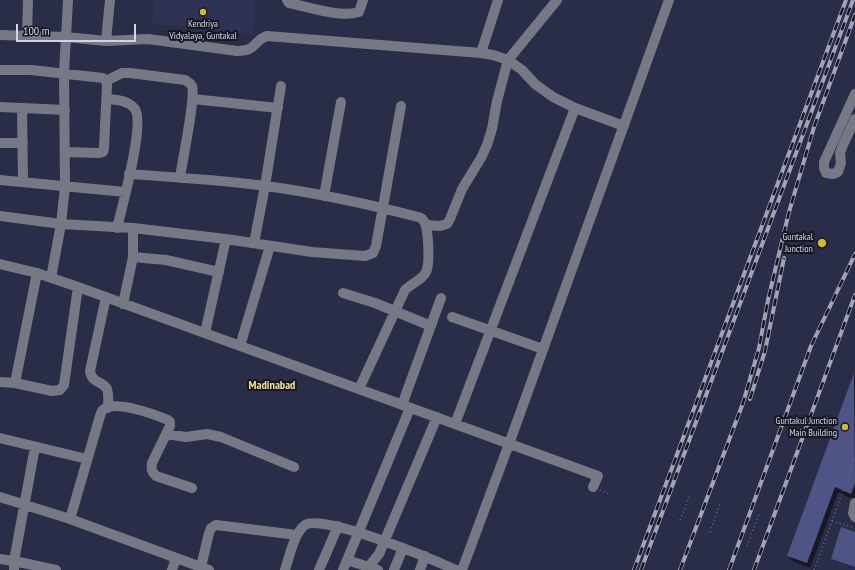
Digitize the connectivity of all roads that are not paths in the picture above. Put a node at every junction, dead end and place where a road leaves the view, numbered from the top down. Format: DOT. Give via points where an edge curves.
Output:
graph roads {
  1 [pos="28,0"];
  2 [pos="68,0"];
  3 [pos="110,0"];
  4 [pos="287,0"];
  5 [pos="363,0"];
  6 [pos="498,0"];
  7 [pos="557,0"];
  8 [pos="669,0"];
  9 [pos="320,5"];
  10 [pos="0,35"];
  11 [pos="27,36"];
  12 [pos="66,37"];
  13 [pos="106,41"];
  14 [pos="481,53"];
  15 [pos="508,60"];
  16 [pos="0,70"];
  17 [pos="64,73"];
  18 [pos="106,81"];
  19 [pos="281,86"];
  20 [pos="855,94"];
  21 [pos="106,99"];
  22 [pos="193,99"];
  23 [pos="341,102"];
  24 [pos="401,106"];
  25 [pos="0,107"];
  26 [pos="22,108"];
  27 [pos="278,108"];
  28 [pos="576,108"];
  29 [pos="64,110"];
  30 [pos="855,119"];
  31 [pos="624,126"];
  32 [pos="0,143"];
  33 [pos="23,143"];
  34 [pos="65,152"];
  35 [pos="129,174"];
  36 [pos="180,178"];
  37 [pos="0,180"];
  38 [pos="22,182"];
  39 [pos="265,186"];
  40 [pos="65,187"];
  41 [pos="125,192"];
  42 [pos="324,196"];
  43 [pos="384,208"];
  44 [pos="0,216"];
  45 [pos="61,224"];
  46 [pos="426,225"];
  47 [pos="117,228"];
  48 [pos="133,228"];
  49 [pos="226,239"];
  50 [pos="254,243"];
  51 [pos="270,246"];
  52 [pos="133,257"];
  53 [pos="0,264"];
  54 [pos="219,272"];
  55 [pos="37,273"];
  56 [pos="51,278"];
  57 [pos="78,287"];
  58 [pos="343,294"];
  59 [pos="106,297"];
  60 [pos="441,298"];
  61 [pos="123,304"];
  62 [pos="395,310"];
  63 [pos="452,317"];
  64 [pos="431,326"];
  65 [pos="490,332"];
  66 [pos="205,333"];
  67 [pos="240,346"];
  68 [pos="543,349"];
  69 [pos="0,382"];
  70 [pos="15,383"];
  71 [pos="358,389"];
  72 [pos="406,406"];
  73 [pos="108,408"];
  74 [pos="437,417"];
  75 [pos="455,424"];
  76 [pos="166,434"];
  77 [pos="0,438"];
  78 [pos="509,444"];
  79 [pos="35,447"];
  80 [pos="87,460"];
  81 [pos="294,467"];
  82 [pos="593,487"];
  83 [pos="192,488"];
  84 [pos="0,496"];
  85 [pos="855,503"];
  86 [pos="25,504"];
  87 [pos="855,517"];
  88 [pos="70,519"];
  89 [pos="338,526"];
  90 [pos="359,534"];
  91 [pos="298,535"];
  92 [pos="385,542"];
  93 [pos="403,548"];
  94 [pos="425,556"];
  95 [pos="176,558"];
  96 [pos="0,560"];
  97 [pos="347,560"];
  98 [pos="14,565"];
  99 [pos="205,569"];
  100 [pos="371,569"];
  101 [pos="56,570"];
  102 [pos="172,570"];
  103 [pos="285,570"];
  104 [pos="320,570"];
  105 [pos="343,570"];
  106 [pos="394,570"];
  107 [pos="420,570"];
  108 [pos="456,570"];
  109 [pos="462,570"];
  1 -- 11 [label="street"];
  2 -- 12 [label="street"];
  3 -- 13 [label="street"];
  4 -- 9 [label="street" via="289,3"];
  5 -- 9 [label="street" via="359,12 352,14"];
  6 -- 14 [label="street"];
  7 -- 15 [label="street"];
  8 -- 31 [label="street"];
  10 -- 11 [label="street"];
  11 -- 12 [label="street"];
  12 -- 13 [label="street"];
  12 -- 17 [label="street"];
  13 -- 14 [label="street" via="148,39 245,51 267,36"];
  14 -- 15 [label="street"];
  15 -- 28 [label="street" via="522,70 534,84"];
  15 -- 46 [label="street" via="492,129 481,158 462,189 447,224"];
  16 -- 17 [label="street"];
  17 -- 18 [label="street" via="103,78"];
  17 -- 29 [label="street"];
  18 -- 21 [label="street"];
  18 -- 22 [label="street" via="122,73 185,80 192,85"];
  19 -- 27 [label="street"];
  20 -- 30 [label="street" via="824,162 826,173 838,172 843,145"];
  21 -- 34 [label="street" via="103,152"];
  21 -- 35 [label="street" via="122,101 136,110 137,133"];
  22 -- 27 [label="street"];
  22 -- 36 [label="street"];
  23 -- 42 [label="street"];
  24 -- 43 [label="street"];
  25 -- 26 [label="street"];
  26 -- 29 [label="street"];
  26 -- 33 [label="street"];
  27 -- 39 [label="street"];
  28 -- 31 [label="street"];
  28 -- 65 [label="street"];
  29 -- 34 [label="street"];
  31 -- 68 [label="street"];
  32 -- 33 [label="street"];
  33 -- 38 [label="street"];
  34 -- 40 [label="street"];
  35 -- 36 [label="street"];
  35 -- 41 [label="street"];
  36 -- 39 [label="street"];
  37 -- 38 [label="street"];
  38 -- 40 [label="street"];
  39 -- 42 [label="street"];
  39 -- 50 [label="street"];
  40 -- 41 [label="street"];
  40 -- 45 [label="street"];
  41 -- 47 [label="street"];
  42 -- 43 [label="street"];
  43 -- 46 [label="street" via="418,216"];
  43 -- 51 [label="street" via="376,246 373,253 365,256"];
  44 -- 45 [label="street"];
  45 -- 47 [label="street"];
  45 -- 56 [label="street"];
  46 -- 62 [label="street" via="429,259 427,270 422,278 405,290"];
  47 -- 48 [label="street"];
  48 -- 49 [label="street"];
  48 -- 52 [label="street"];
  49 -- 50 [label="street"];
  49 -- 54 [label="street"];
  50 -- 51 [label="street"];
  51 -- 67 [label="street"];
  52 -- 54 [label="street" via="166,260"];
  52 -- 61 [label="street"];
  53 -- 55 [label="street"];
  54 -- 66 [label="street"];
  55 -- 56 [label="street"];
  55 -- 70 [label="street"];
  56 -- 57 [label="street"];
  57 -- 59 [label="street"];
  57 -- 70 [label="street" via="64,385 60,390 52,391"];
  58 -- 62 [label="street"];
  59 -- 61 [label="street"];
  59 -- 73 [label="street" via="90,371 94,380 106,386"];
  60 -- 64 [label="street"];
  61 -- 66 [label="street"];
  62 -- 64 [label="street"];
  62 -- 71 [label="street"];
  63 -- 65 [label="street"];
  64 -- 72 [label="street"];
  65 -- 68 [label="street"];
  65 -- 75 [label="street"];
  66 -- 67 [label="street"];
  67 -- 71 [label="street"];
  68 -- 78 [label="street"];
  69 -- 70 [label="street"];
  71 -- 72 [label="street"];
  72 -- 74 [label="street"];
  72 -- 90 [label="street"];
  73 -- 76 [label="street" via="134,408 168,420 170,426"];
  73 -- 80 [label="street" via="103,410 100,416"];
  74 -- 75 [label="street"];
  74 -- 92 [label="street"];
  75 -- 78 [label="street"];
  76 -- 81 [label="street" via="186,437 207,434"];
  76 -- 83 [label="street" via="152,463 152,473"];
  77 -- 79 [label="street"];
  78 -- 82 [label="street" via="598,476"];
  78 -- 109 [label="street"];
  79 -- 80 [label="street"];
  79 -- 86 [label="street"];
  80 -- 88 [label="street"];
  84 -- 86 [label="street"];
  85 -- 87 [label="street"];
  86 -- 88 [label="street"];
  86 -- 98 [label="street"];
  88 -- 95 [label="street"];
  89 -- 90 [label="street"];
  89 -- 91 [label="street" via="314,522 305,524"];
  89 -- 104 [label="street"];
  90 -- 92 [label="street"];
  90 -- 97 [label="street"];
  91 -- 99 [label="street" via="216,525 209,533"];
  91 -- 103 [label="street"];
  92 -- 93 [label="street"];
  92 -- 100 [label="street"];
  93 -- 94 [label="street"];
  93 -- 106 [label="street"];
  94 -- 107 [label="street"];
  94 -- 108 [label="street"];
  95 -- 99 [label="street"];
  95 -- 102 [label="street"];
  96 -- 98 [label="street"];
  97 -- 100 [label="street"];
  97 -- 105 [label="street"];
  98 -- 101 [label="street"];
}
